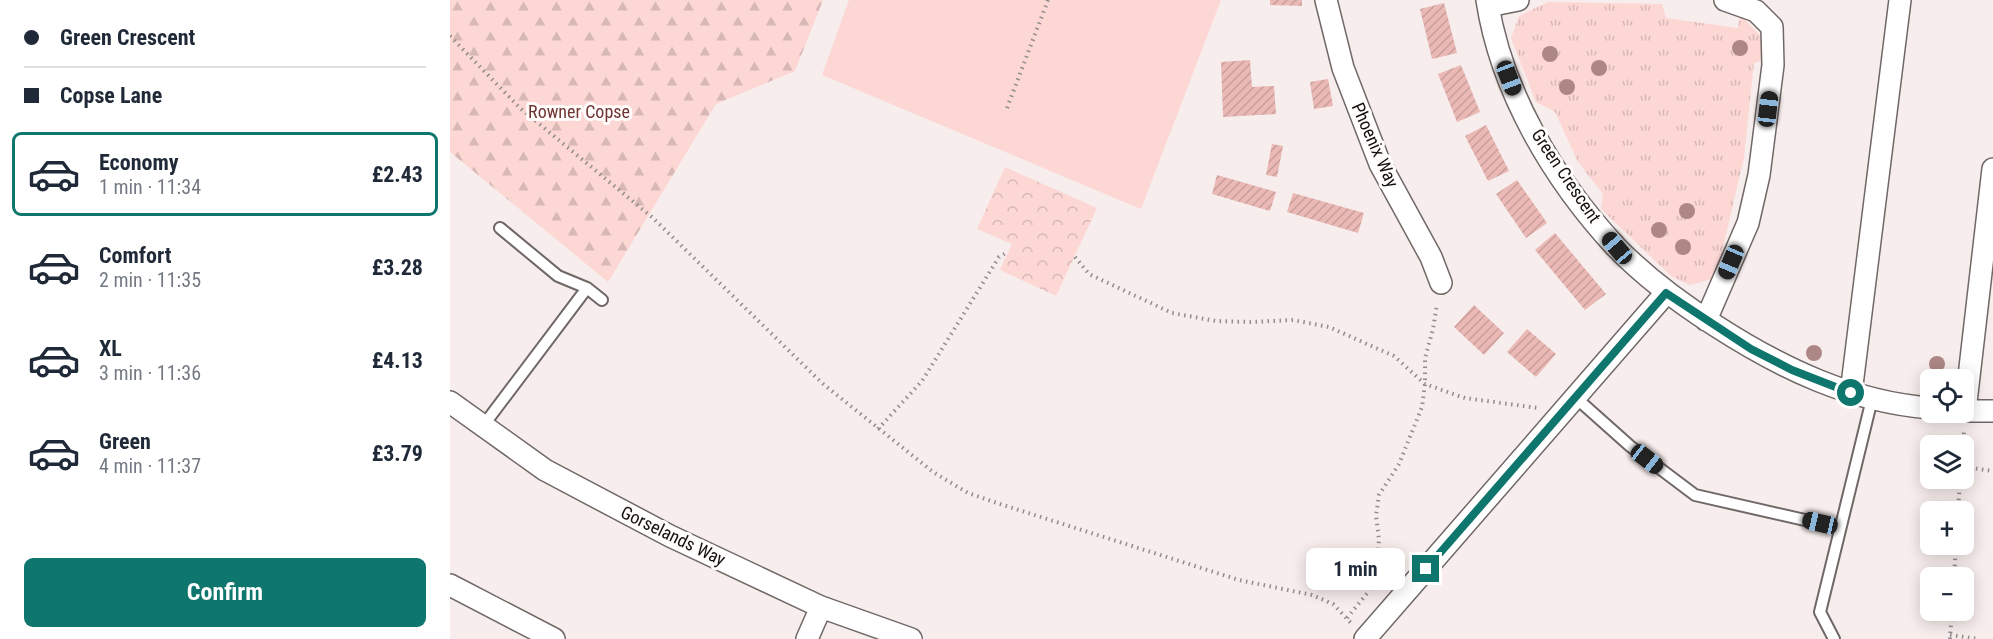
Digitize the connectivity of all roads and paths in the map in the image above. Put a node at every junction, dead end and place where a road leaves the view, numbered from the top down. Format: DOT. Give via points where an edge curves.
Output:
graph roads {
  1 [pos="1048,0"];
  2 [pos="1326,0"];
  3 [pos="1518,0"];
  4 [pos="1725,0"];
  5 [pos="1900,0"];
  6 [pos="1488,3"];
  7 [pos="450,36"];
  8 [pos="1007,108"];
  9 [pos="1993,169"];
  10 [pos="500,228"];
  11 [pos="1008,252"];
  12 [pos="1074,257"];
  13 [pos="1441,283"];
  14 [pos="587,288"];
  15 [pos="1666,293"];
  16 [pos="602,300"];
  17 [pos="1706,320"];
  18 [pos="1969,369"];
  19 [pos="1425,384"];
  20 [pos="1851,393"];
  21 [pos="1872,399"];
  22 [pos="450,402"];
  23 [pos="1569,404"];
  24 [pos="1920,406"];
  25 [pos="1974,411"];
  26 [pos="1993,411"];
  27 [pos="483,426"];
  28 [pos="878,429"];
  29 [pos="1974,468"];
  30 [pos="1993,471"];
  31 [pos="1840,528"];
  32 [pos="450,585"];
  33 [pos="821,607"];
  34 [pos="1347,618"];
  35 [pos="1951,621"];
  36 [pos="1361,635"];
  37 [pos="1950,637"];
  38 [pos="554,639"];
  39 [pos="807,639"];
  40 [pos="911,639"];
  41 [pos="1834,639"];
  42 [pos="1979,639"];
  1 -- 8 [label="path"];
  2 -- 13 [label="street, Phoenix Way" via="1343,68 1380,164"];
  3 -- 6 [label="street"];
  4 -- 17 [label="street" via="1756,11 1772,27 1773,65 1759,175 1748,223"];
  5 -- 20 [label="street"];
  6 -- 15 [label="street, Green Crescent" via="1501,57 1517,100 1545,151 1577,200 1617,248"];
  7 -- 28 [label="path" via="520,108 653,218 822,383"];
  9 -- 18 [label="street"];
  10 -- 14 [label="lane" via="558,276"];
  11 -- 28 [label="path" via="999,257 922,381"];
  12 -- 19 [label="path" via="1089,274 1172,313 1216,321 1293,320 1329,327 1394,356"];
  13 -- 19 [label="path" via="1425,358"];
  14 -- 16 [label="lane"];
  14 -- 27 [label="lane"];
  15 -- 17 [label="street, Green Crescent"];
  15 -- 23 [label="street"];
  17 -- 20 [label="street, Green Crescent" via="1792,370"];
  19 -- 23 [label="path" via="1465,399"];
  19 -- 34 [label="path" via="1414,430 1379,495 1377,566 1369,591"];
  20 -- 21 [label="street, Green Crescent"];
  21 -- 24 [label="street, Green Crescent"];
  21 -- 31 [label="lane"];
  22 -- 27 [label="street, Gorselands Way"];
  23 -- 31 [label="lane" via="1695,495"];
  23 -- 36 [label="street"];
  25 -- 26 [label="street"];
  27 -- 33 [label="street, Gorselands Way" via="565,481"];
  28 -- 34 [label="path" via="933,472 968,493 1239,580 1312,595 1333,604"];
  29 -- 30 [label="path"];
  31 -- 41 [label="lane" via="1820,612"];
  32 -- 38 [label="street"];
  33 -- 39 [label="street"];
  33 -- 40 [label="street, Gorselands Way"];
  34 -- 36 [label="path"];
  35 -- 37 [label="path"];
  37 -- 42 [label="path"];
}
